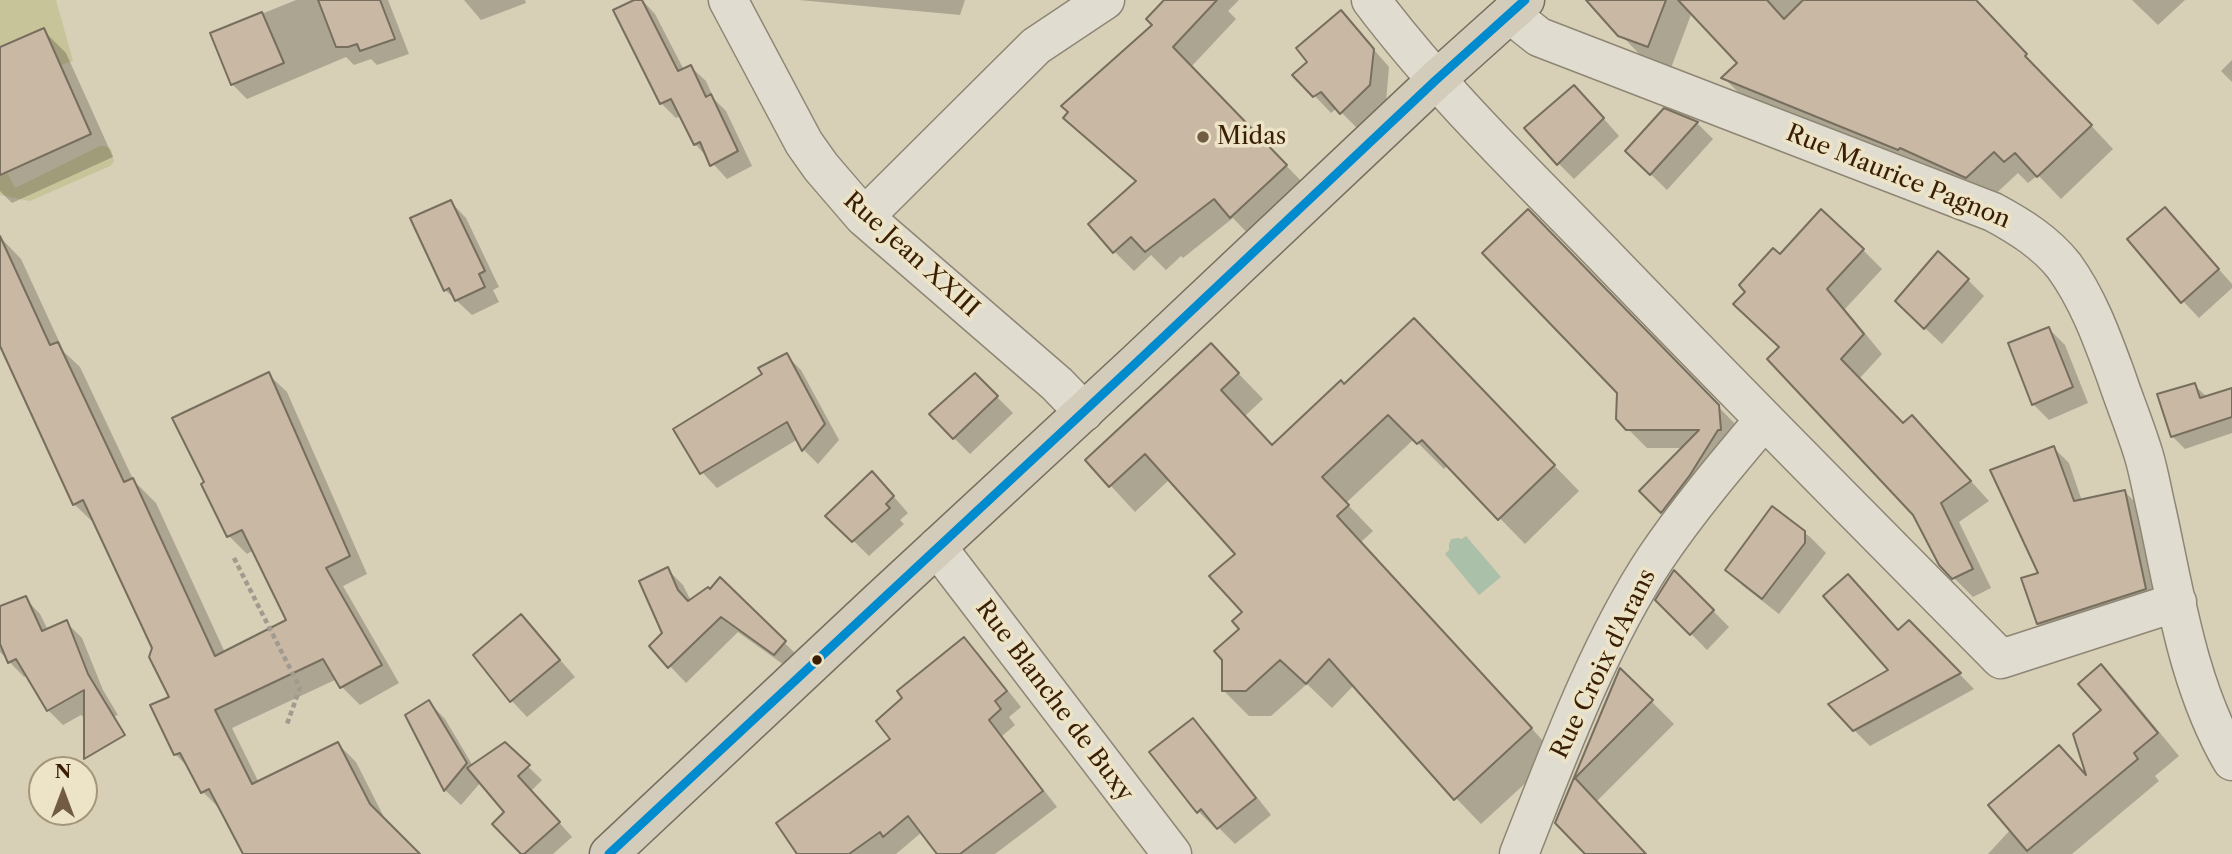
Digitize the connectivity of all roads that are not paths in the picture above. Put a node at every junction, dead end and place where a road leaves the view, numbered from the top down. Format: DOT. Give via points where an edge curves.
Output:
graph roads {
  1 [pos="728,0"];
  2 [pos="1105,0"];
  3 [pos="1371,0"];
  4 [pos="1517,7"];
  5 [pos="1436,80"];
  6 [pos="864,217"];
  7 [pos="1084,411"];
  8 [pos="1764,420"];
  9 [pos="937,547"];
  10 [pos="2177,602"];
  11 [pos="2232,761"];
  12 [pos="609,854"];
  13 [pos="1172,854"];
  14 [pos="1519,854"];
  1 -- 6 [label="street, Rue Jean XXIII" via="804,143"];
  2 -- 6 [label="street" via="1036,46"];
  3 -- 5 [label="street"];
  4 -- 5 [label="main road"];
  4 -- 10 [label="street, Rue Maurice Pagnon" via="1539,37 1993,212 2034,237 2064,267 2100,332 2144,457"];
  5 -- 7 [label="main road"];
  5 -- 8 [label="street"];
  6 -- 7 [label="street, Rue Jean XXIII"];
  7 -- 9 [label="main road"];
  8 -- 10 [label="street" via="2001,659"];
  8 -- 14 [label="street, Rue Croix d'Arans" via="1654,561 1620,621 1555,762"];
  9 -- 12 [label="main road"];
  9 -- 13 [label="street, Rue Blanche de Buxy"];
  10 -- 11 [label="street, Rue Maurice Pagnon" via="2192,667 2216,733"];
}
